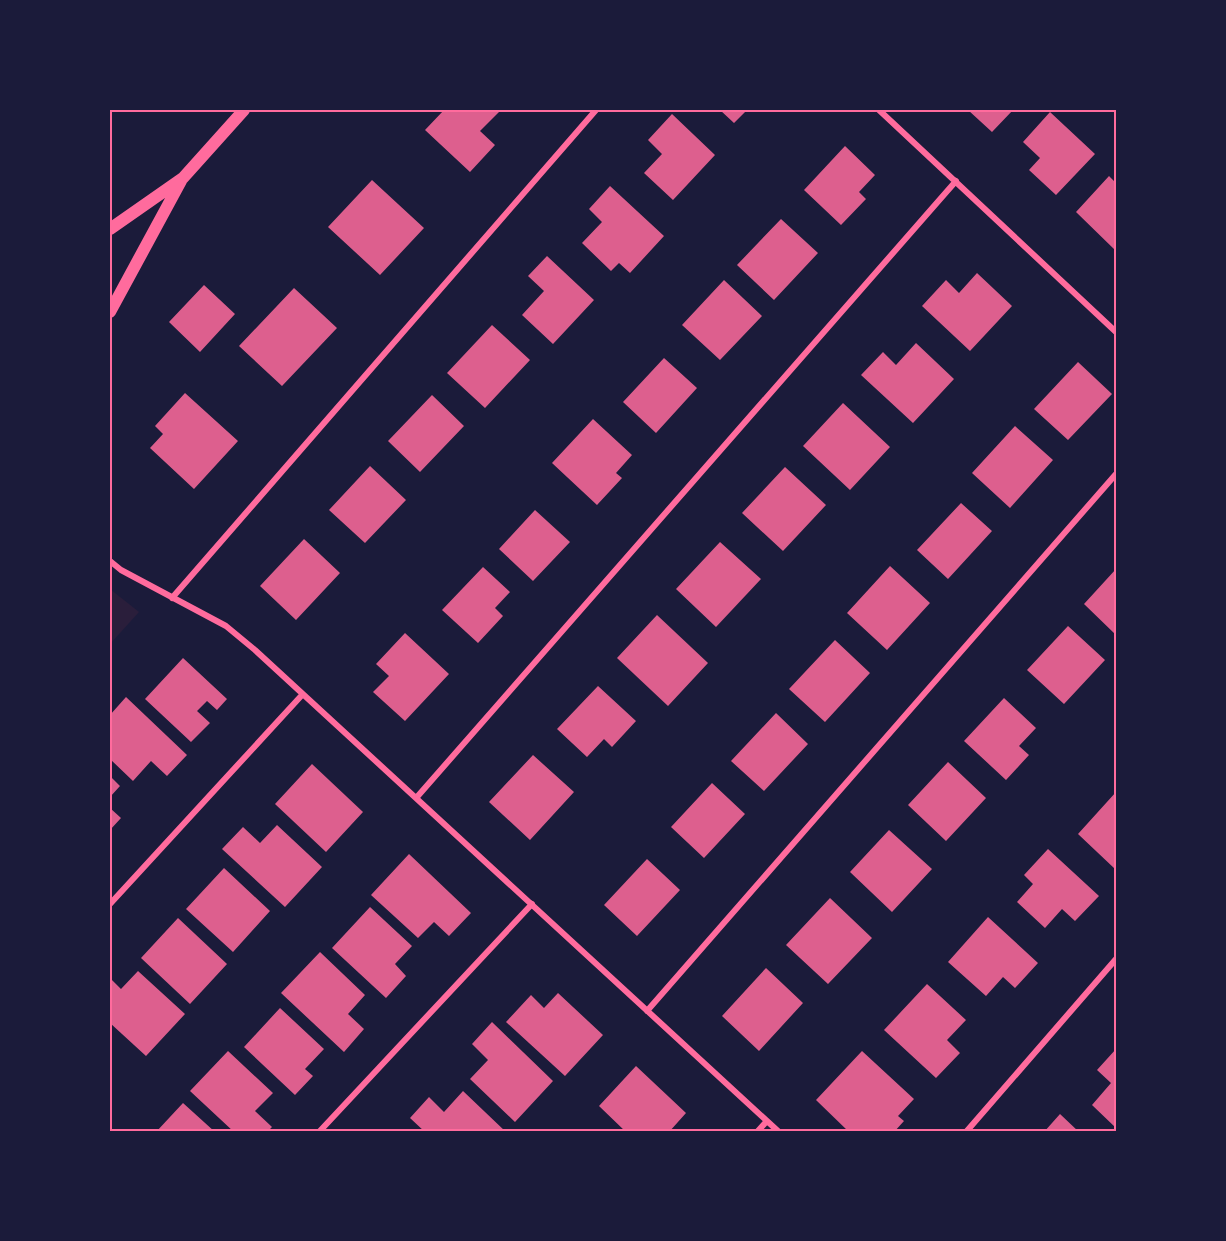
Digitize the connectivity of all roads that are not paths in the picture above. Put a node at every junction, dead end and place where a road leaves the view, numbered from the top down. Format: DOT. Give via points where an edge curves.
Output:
graph roads {
  1 [pos="244,110"];
  2 [pos="596,110"];
  3 [pos="879,110"];
  4 [pos="183,177"];
  5 [pos="956,182"];
  6 [pos="110,230"];
  7 [pos="110,312"];
  8 [pos="1116,332"];
  9 [pos="1116,474"];
  10 [pos="110,561"];
  11 [pos="172,598"];
  12 [pos="302,694"];
  13 [pos="417,797"];
  14 [pos="110,904"];
  15 [pos="532,904"];
  16 [pos="1116,959"];
  17 [pos="647,1011"];
  18 [pos="768,1120"];
  19 [pos="319,1131"];
  20 [pos="757,1131"];
  21 [pos="779,1131"];
  22 [pos="966,1131"];
  1 -- 4 [label="main road"];
  2 -- 11 [label="street"];
  3 -- 5 [label="street"];
  4 -- 6 [label="main road"];
  4 -- 7 [label="main road"];
  5 -- 8 [label="street"];
  5 -- 13 [label="street"];
  9 -- 17 [label="street"];
  10 -- 11 [label="street"];
  11 -- 12 [label="street" via="226,626"];
  12 -- 13 [label="street"];
  12 -- 14 [label="street"];
  13 -- 15 [label="street"];
  15 -- 17 [label="street"];
  15 -- 19 [label="street"];
  16 -- 22 [label="street"];
  17 -- 18 [label="street"];
  18 -- 20 [label="street"];
  18 -- 21 [label="street"];
}
